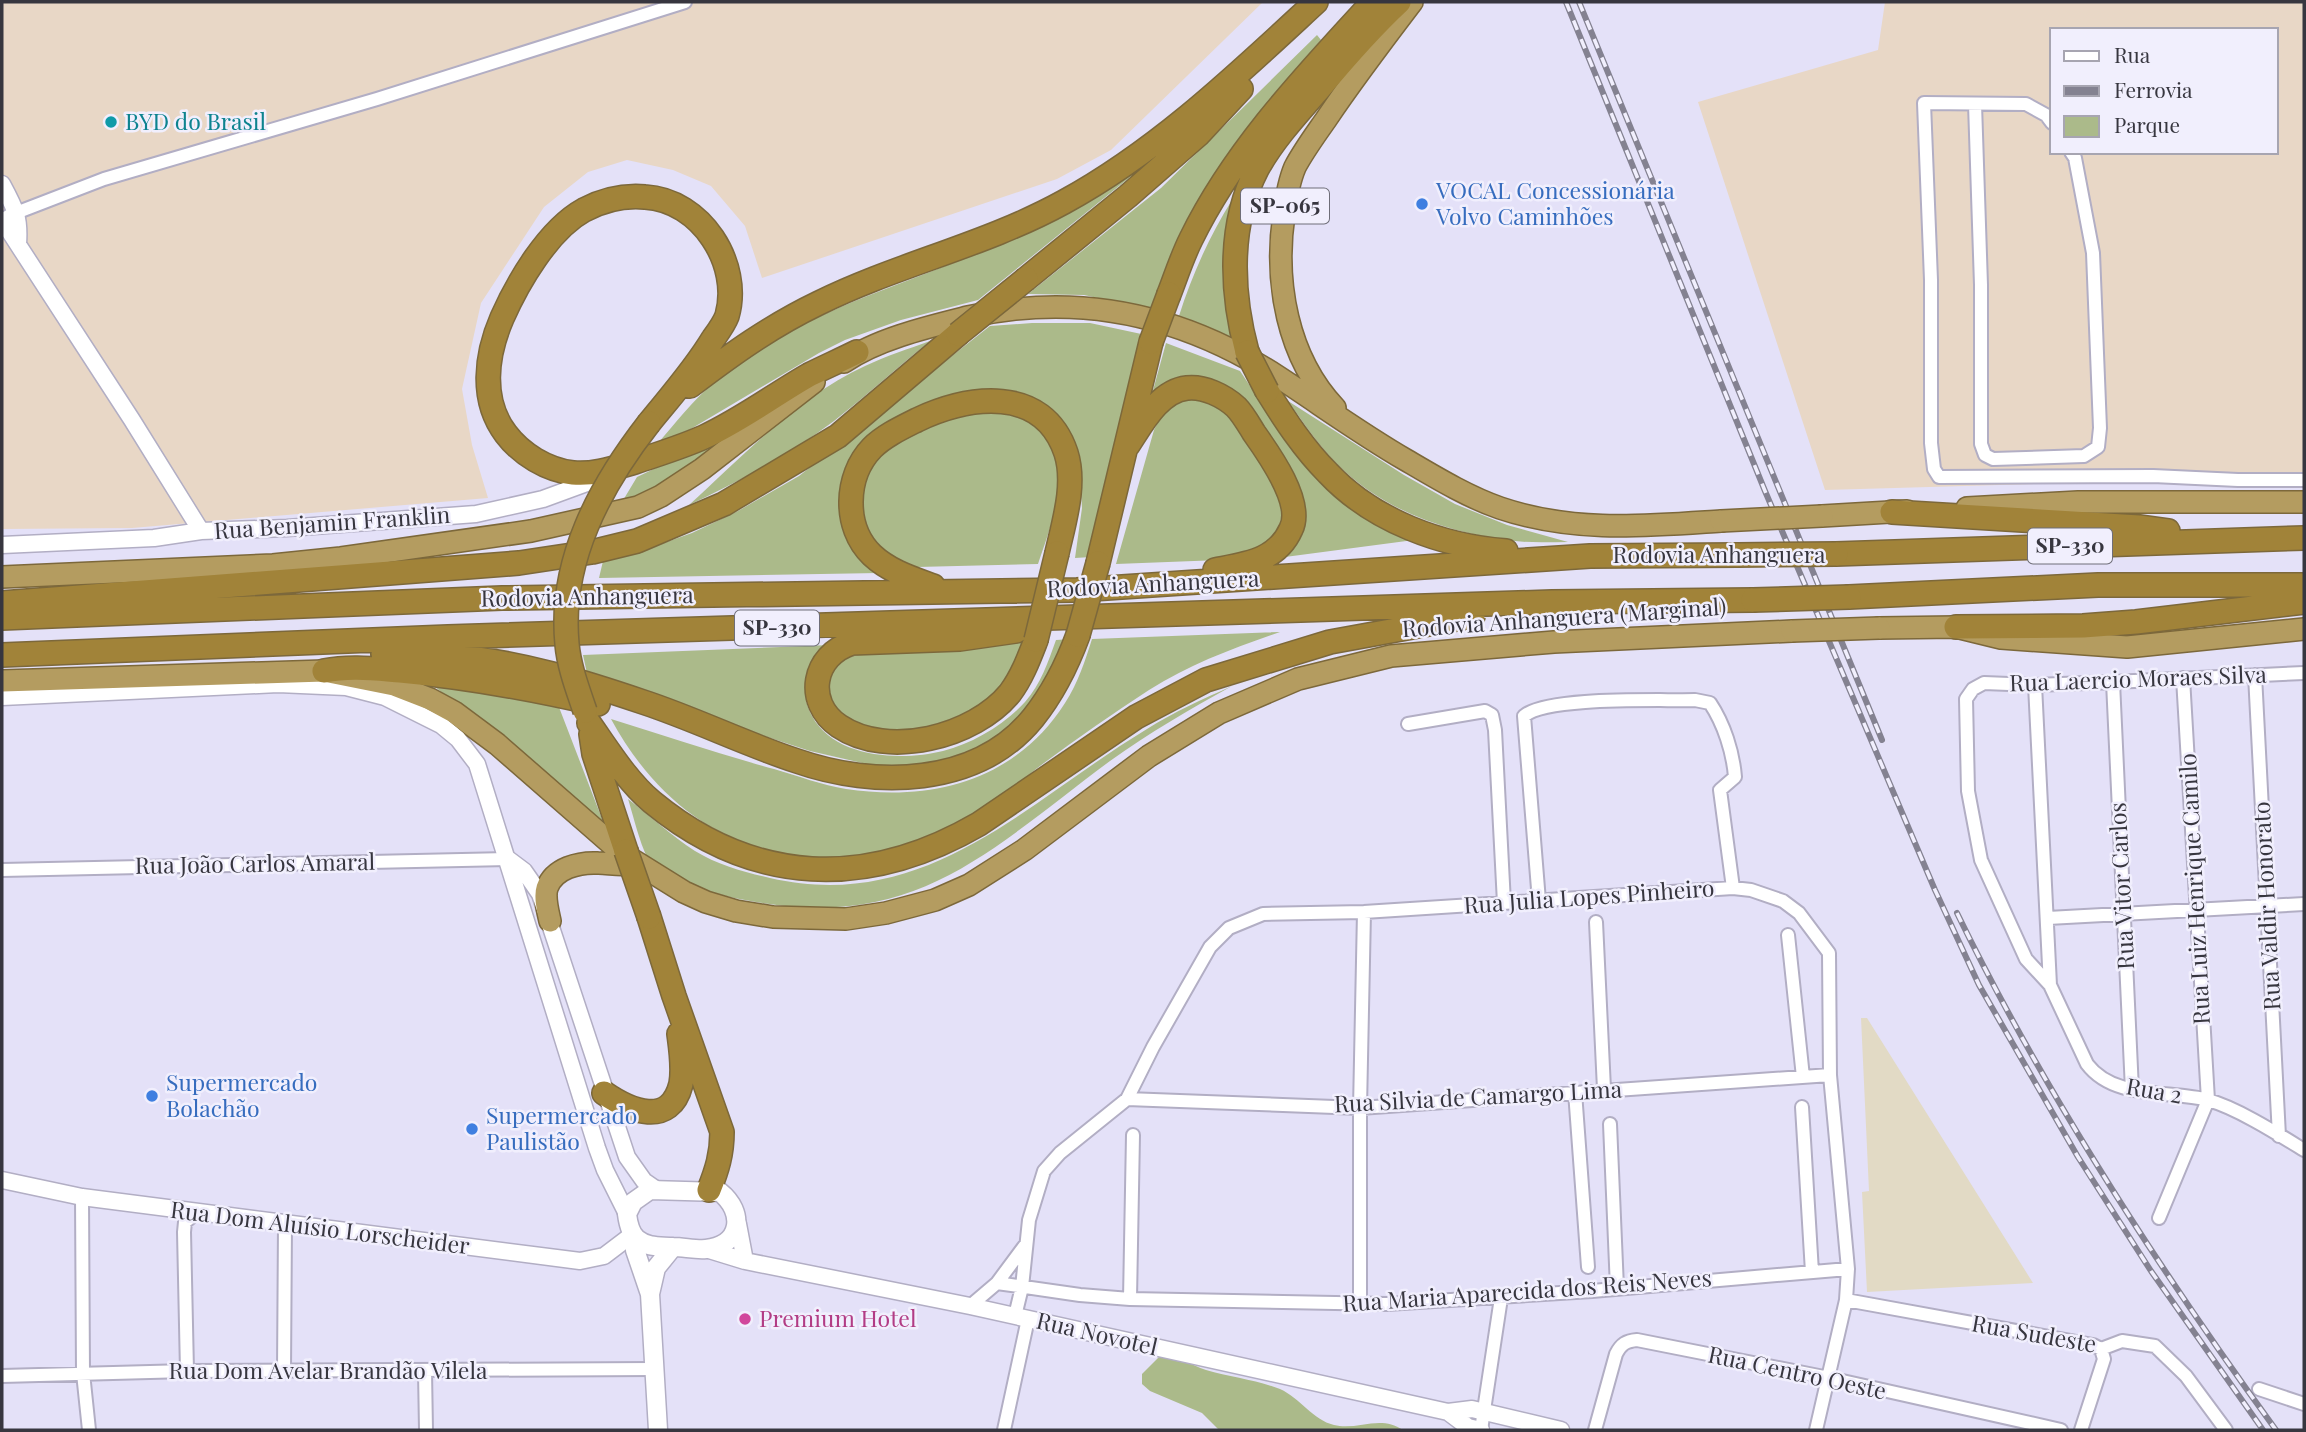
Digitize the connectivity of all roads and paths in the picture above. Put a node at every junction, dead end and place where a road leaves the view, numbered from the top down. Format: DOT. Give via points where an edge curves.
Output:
graph roads {
  1 [pos="685,2"];
  2 [pos="1319,2"];
  3 [pos="1373,2"];
  4 [pos="1399,2"];
  5 [pos="1412,2"];
  6 [pos="1975,104"];
  7 [pos="2050,120"];
  8 [pos="2072,154"];
  9 [pos="2,184"];
  10 [pos="17,211"];
  11 [pos="2,220"];
  12 [pos="18,244"];
  13 [pos="857,352"];
  14 [pos="654,417"];
  15 [pos="1353,428"];
  16 [pos="1128,445"];
  17 [pos="653,456"];
  18 [pos="2304,480"];
  19 [pos="2304,502"];
  20 [pos="1892,512"];
  21 [pos="677,525"];
  22 [pos="201,531"];
  23 [pos="2304,538"];
  24 [pos="2234,540"];
  25 [pos="2,545"];
  26 [pos="1590,556"];
  27 [pos="273,565"];
  28 [pos="2,577"];
  29 [pos="2304,585"];
  30 [pos="1137,587"];
  31 [pos="946,590"];
  32 [pos="1552,602"];
  33 [pos="2304,602"];
  34 [pos="2,603"];
  35 [pos="2,618"];
  36 [pos="1072,626"];
  37 [pos="1956,628"];
  38 [pos="2304,629"];
  39 [pos="243,647"];
  40 [pos="2,655"];
  41 [pos="324,671"];
  42 [pos="2304,673"];
  43 [pos="2255,675"];
  44 [pos="2183,678"];
  45 [pos="2,681"];
  46 [pos="2113,682"];
  47 [pos="2035,685"];
  48 [pos="2,697"];
  49 [pos="589,723"];
  50 [pos="1408,724"];
  51 [pos="757,745"];
  52 [pos="508,859"];
  53 [pos="636,862"];
  54 [pos="2,870"];
  55 [pos="1733,888"];
  56 [pos="1539,901"];
  57 [pos="1504,903"];
  58 [pos="2304,904"];
  59 [pos="2267,907"];
  60 [pos="1364,912"];
  61 [pos="2196,912"];
  62 [pos="2123,916"];
  63 [pos="2048,918"];
  64 [pos="550,921"];
  65 [pos="1596,922"];
  66 [pos="1788,935"];
  67 [pos="2050,985"];
  68 [pos="674,996"];
  69 [pos="1830,1076"];
  70 [pos="1803,1077"];
  71 [pos="1604,1090"];
  72 [pos="2132,1090"];
  73 [pos="1575,1092"];
  74 [pos="604,1093"];
  75 [pos="1127,1099"];
  76 [pos="2208,1100"];
  77 [pos="1802,1107"];
  78 [pos="1360,1108"];
  79 [pos="1610,1124"];
  80 [pos="1133,1135"];
  81 [pos="2279,1136"];
  82 [pos="2304,1150"];
  83 [pos="2,1180"];
  84 [pos="657,1190"];
  85 [pos="709,1190"];
  86 [pos="82,1197"];
  87 [pos="173,1210"];
  88 [pos="196,1213"];
  89 [pos="627,1214"];
  90 [pos="2159,1219"];
  91 [pos="285,1224"];
  92 [pos="738,1224"];
  93 [pos="184,1232"];
  94 [pos="634,1236"];
  95 [pos="1026,1244"];
  96 [pos="673,1247"];
  97 [pos="706,1249"];
  98 [pos="745,1261"];
  99 [pos="1588,1267"];
  100 [pos="1848,1269"];
  101 [pos="1812,1272"];
  102 [pos="997,1283"];
  103 [pos="1022,1287"];
  104 [pos="1617,1287"];
  105 [pos="650,1294"];
  106 [pos="1501,1298"];
  107 [pos="1130,1299"];
  108 [pos="1846,1300"];
  109 [pos="1360,1304"];
  110 [pos="970,1306"];
  111 [pos="1021,1318"];
  112 [pos="2101,1349"];
  113 [pos="655,1369"];
  114 [pos="187,1371"];
  115 [pos="284,1371"];
  116 [pos="425,1371"];
  117 [pos="83,1373"];
  118 [pos="2,1376"];
  119 [pos="1829,1378"];
  120 [pos="2259,1389"];
  121 [pos="2304,1404"];
  122 [pos="1448,1412"];
  123 [pos="1485,1412"];
  124 [pos="89,1430"];
  125 [pos="426,1430"];
  126 [pos="658,1430"];
  127 [pos="1004,1430"];
  128 [pos="1481,1430"];
  129 [pos="1561,1430"];
  130 [pos="1595,1430"];
  131 [pos="1816,1430"];
  132 [pos="2061,1430"];
  133 [pos="2081,1430"];
  134 [pos="2226,1430"];
  1 -- 10 [label="street" via="104,180"];
  2 -- 14 [label="highway" via="1216,94 1108,176 993,236 821,302 759,335"];
  2 -- 21 [label="highway, bridge" via="1199,134 838,436 724,504"];
  3 -- 16 [label="highway, bridge" via="1264,125 1224,181 1191,240 1151,342"];
  4 -- 26 [label="highway, bridge" via="1281,133 1249,185 1235,268 1247,352 1286,420 1328,474 1382,515 1405,527 1471,547"];
  5 -- 15 [label="highway, SP-065" via="1299,161 1283,221 1280,267 1295,343 1311,376"];
  6 -- 7 [label="street" via="2026,104"];
  6 -- 8 [label="street" via="1981,444 1985,455 1993,459 2084,456 2098,447 2093,253"];
  6 -- 18 [label="street" via="1924,103 1931,443 1939,478"];
  9 -- 10 [label="street"];
  10 -- 11 [label="street"];
  10 -- 12 [label="street"];
  11 -- 12 [label="street"];
  12 -- 22 [label="street"];
  13 -- 15 [label="highway" via="936,325 1018,308 1082,307 1139,316 1242,355"];
  13 -- 17 [label="highway" via="705,436"];
  13 -- 27 [label="highway" via="702,469 638,507 476,540"];
  14 -- 17 [label="highway" via="703,356 727,317 729,275 722,252 689,213 648,197 618,198 581,212 538,255 524,277 496,332 489,357 491,401 511,440 537,461 562,471 595,473"];
  14 -- 49 [label="highway, bridge" via="604,491 571,570 566,645"];
  15 -- 20 [label="highway, bridge" via="1431,475 1499,508 1558,523 1601,527"];
  16 -- 30 [label="highway" via="1159,402 1173,393 1188,388 1222,397 1238,408 1275,464 1287,488 1294,519 1282,544 1267,557"];
  16 -- 36 [label="highway, bridge" via="1098,563"];
  17 -- 22 [label="street, Rua Benjamin Franklin" via="564,492 476,514"];
  19 -- 20 [label="highway" via="2078,502"];
  20 -- 24 [label="highway" via="2138,527"];
  21 -- 27 [label="highway" via="490,552 317,567"];
  21 -- 34 [label="highway" via="592,552 519,563"];
  22 -- 25 [label="street, Rua Benjamin Franklin" via="153,538"];
  23 -- 24 [label="highway, Rodovia Anhanguera / SP-330"];
  24 -- 26 [label="highway, Rodovia Anhanguera / SP-330, bridge" via="1836,554"];
  26 -- 30 [label="highway, Rodovia Anhanguera / SP-330"];
  27 -- 28 [label="highway"];
  29 -- 32 [label="highway, Rodovia Anhanguera / SP-330, bridge" via="2098,584 1849,597"];
  30 -- 31 [label="highway, Rodovia Anhanguera / SP-330"];
  31 -- 35 [label="highway, Rodovia Anhanguera / SP-330" via="502,598"];
  31 -- 36 [label="highway, bridge" via="898,573 870,554 852,517 854,477 872,448 929,414 998,400 1028,408 1061,442 1067,455 1069,489 1057,553 1036,640 1009,694 963,727 938,738 909,742 873,738 838,725 828,716 817,691 817,679 831,653 852,643 988,637"];
  32 -- 36 [label="highway, Rodovia Anhanguera / SP-330"];
  32 -- 49 [label="highway" via="1330,642 1226,672 1136,718 953,839 855,869 806,869 754,858 690,830 652,802"];
  33 -- 37 [label="highway" via="2083,626"];
  36 -- 39 [label="highway, Rodovia Anhanguera / SP-330" via="448,637"];
  36 -- 51 [label="highway" via="1054,688 1032,720 999,749 962,766 928,775 863,777 798,762"];
  37 -- 38 [label="highway, Rodovia Anhanguera (Marginal)" via="2012,639 2127,647"];
  37 -- 53 [label="highway, Rodovia Anhanguera (Marginal), bridge" via="1554,642 1391,656 1298,679 1219,713 1149,756 969,885 886,913 815,919 736,911 684,892"];
  39 -- 40 [label="highway, Rodovia Anhanguera / SP-330"];
  39 -- 51 [label="highway" via="503,663 643,702"];
  41 -- 45 [label="highway, Rodovia Anhanguera (Marginal)"];
  41 -- 51 [label="highway" via="347,666 498,684 622,710 716,741"];
  41 -- 53 [label="highway, Rodovia Anhanguera (Marginal)" via="394,685 454,712"];
  42 -- 43 [label="street, Rua Laercio Moraes Silva"];
  43 -- 44 [label="street, Rua Laercio Moraes Silva"];
  43 -- 59 [label="street, Rua Valdir Honorato"];
  44 -- 46 [label="street, Rua Laercio Moraes Silva"];
  44 -- 61 [label="street, Rua Luiz Henrique Camilo"];
  46 -- 47 [label="street, Rua Laercio Moraes Silva"];
  46 -- 62 [label="street, Rua Vitor Carlos"];
  47 -- 63 [label="street"];
  47 -- 67 [label="street, Rua Laercio Moraes Silva" via="1984,682 1966,699 1968,791 1981,860 2026,959"];
  48 -- 52 [label="street" via="278,684 365,690 442,724 458,739 477,764"];
  49 -- 68 [label="highway, bridge" via="594,754"];
  50 -- 57 [label="street" via="1485,711 1492,715"];
  52 -- 54 [label="street, Rua João Carlos Amaral"];
  52 -- 64 [label="street" via="532,880"];
  52 -- 89 [label="street" via="597,1148"];
  53 -- 64 [label="highway" via="624,866 581,863 556,875 547,888"];
  55 -- 56 [label="street, Rua Julia Lopes Pinheiro"];
  55 -- 56 [label="street" via="1720,790 1735,777 1734,765 1720,718 1710,703 1566,704 1524,716"];
  55 -- 69 [label="street, Rua Julia Lopes Pinheiro" via="1783,901 1799,913 1829,953"];
  56 -- 57 [label="street, Rua Julia Lopes Pinheiro"];
  57 -- 60 [label="street, Rua Julia Lopes Pinheiro"];
  58 -- 59 [label="street"];
  59 -- 61 [label="street"];
  59 -- 81 [label="street, Rua Valdir Honorato"];
  60 -- 75 [label="street, Rua Julia Lopes Pinheiro" via="1263,914 1230,928 1210,947"];
  60 -- 78 [label="street"];
  61 -- 62 [label="street"];
  61 -- 76 [label="street, Rua Luiz Henrique Camilo"];
  62 -- 63 [label="street"];
  62 -- 72 [label="street, Rua Vitor Carlos"];
  63 -- 67 [label="street"];
  64 -- 74 [label="street"];
  65 -- 71 [label="street"];
  66 -- 70 [label="street"];
  67 -- 72 [label="street, Rua 2" via="2094,1073"];
  68 -- 74 [label="highway" via="681,1084 669,1106 642,1112"];
  68 -- 85 [label="highway" via="722,1132 720,1158"];
  69 -- 70 [label="street, Rua Silvia de Camargo Lima"];
  69 -- 100 [label="street, Rua Julia Lopes Pinheiro"];
  70 -- 71 [label="street, Rua Silvia de Camargo Lima"];
  71 -- 73 [label="street, Rua Silvia de Camargo Lima"];
  72 -- 76 [label="street, Rua 2"];
  73 -- 78 [label="street, Rua Silvia de Camargo Lima"];
  73 -- 99 [label="street"];
  74 -- 84 [label="street" via="627,1157 644,1181"];
  75 -- 78 [label="street, Rua Silvia de Camargo Lima"];
  75 -- 95 [label="street, Rua Julia Lopes Pinheiro" via="1044,1171"];
  76 -- 81 [label="street, Rua 2"];
  76 -- 90 [label="street"];
  77 -- 101 [label="street"];
  78 -- 109 [label="street"];
  79 -- 104 [label="street"];
  80 -- 107 [label="street"];
  81 -- 82 [label="street, Rua 2"];
  83 -- 86 [label="street, Rua Dom Aluísio Lorscheider"];
  84 -- 85 [label="main road"];
  84 -- 89 [label="main road" via="639,1196"];
  85 -- 92 [label="main road" via="728,1198"];
  86 -- 87 [label="street, Rua Dom Aluísio Lorscheider"];
  86 -- 117 [label="street"];
  87 -- 88 [label="street, Rua Dom Aluísio Lorscheider"];
  87 -- 93 [label="street"];
  88 -- 91 [label="street, Rua Dom Aluísio Lorscheider"];
  88 -- 93 [label="street" via="185,1222"];
  89 -- 94 [label="main road"];
  91 -- 94 [label="street, Rua Dom Aluísio Lorscheider" via="580,1261 604,1256"];
  91 -- 115 [label="street"];
  92 -- 97 [label="main road" via="729,1239"];
  92 -- 98 [label="street"];
  93 -- 114 [label="street"];
  94 -- 96 [label="main road" via="655,1247"];
  94 -- 105 [label="main road"];
  95 -- 102 [label="street, Rua Julia Lopes Pinheiro"];
  95 -- 103 [label="street, Rua Julia Lopes Pinheiro"];
  96 -- 97 [label="main road"];
  96 -- 105 [label="main road" via="656,1268"];
  97 -- 98 [label="street, Rua Novotel"];
  98 -- 110 [label="street, Rua Novotel"];
  100 -- 101 [label="street, Rua Maria Aparecida dos Reis Neves"];
  100 -- 108 [label="street, Rua Julia Lopes Pinheiro"];
  101 -- 104 [label="street, Rua Maria Aparecida dos Reis Neves"];
  102 -- 103 [label="street, Rua Maria Aparecida dos Reis Neves"];
  102 -- 110 [label="street, Rua Julia Lopes Pinheiro"];
  103 -- 107 [label="street, Rua Maria Aparecida dos Reis Neves"];
  103 -- 111 [label="street, Rua Julia Lopes Pinheiro"];
  104 -- 106 [label="street, Rua Maria Aparecida dos Reis Neves"];
  105 -- 113 [label="main road"];
  106 -- 109 [label="street, Rua Maria Aparecida dos Reis Neves"];
  106 -- 123 [label="street"];
  107 -- 109 [label="street, Rua Maria Aparecida dos Reis Neves"];
  108 -- 112 [label="street, Rua Sudeste"];
  108 -- 119 [label="street, Rua Julia Lopes Pinheiro"];
  110 -- 111 [label="street, Rua Novotel"];
  111 -- 122 [label="street, Rua Novotel"];
  111 -- 127 [label="street, Rua Julia Lopes Pinheiro"];
  112 -- 133 [label="street" via="2104,1359"];
  112 -- 134 [label="street, Rua Sudeste" via="2122,1341 2155,1346 2186,1376"];
  113 -- 116 [label="street, Rua Dom Avelar Brandão Vilela"];
  113 -- 126 [label="main road"];
  114 -- 115 [label="street, Rua Dom Avelar Brandão Vilela"];
  114 -- 117 [label="street, Rua Dom Avelar Brandão Vilela"];
  115 -- 116 [label="street, Rua Dom Avelar Brandão Vilela"];
  116 -- 125 [label="street"];
  117 -- 118 [label="street, Rua Dom Avelar Brandão Vilela"];
  117 -- 124 [label="street"];
  119 -- 130 [label="street, Rua Centro Oeste" via="1628,1341 1616,1354"];
  119 -- 131 [label="street, Rua Julia Lopes Pinheiro"];
  119 -- 132 [label="street, Rua Centro Oeste"];
  120 -- 121 [label="street"];
  122 -- 123 [label="street, Rua Novotel"];
  122 -- 128 [label="street, Rua Novotel" via="1468,1427"];
  123 -- 128 [label="street"];
  123 -- 129 [label="street, Rua Novotel"];
}
